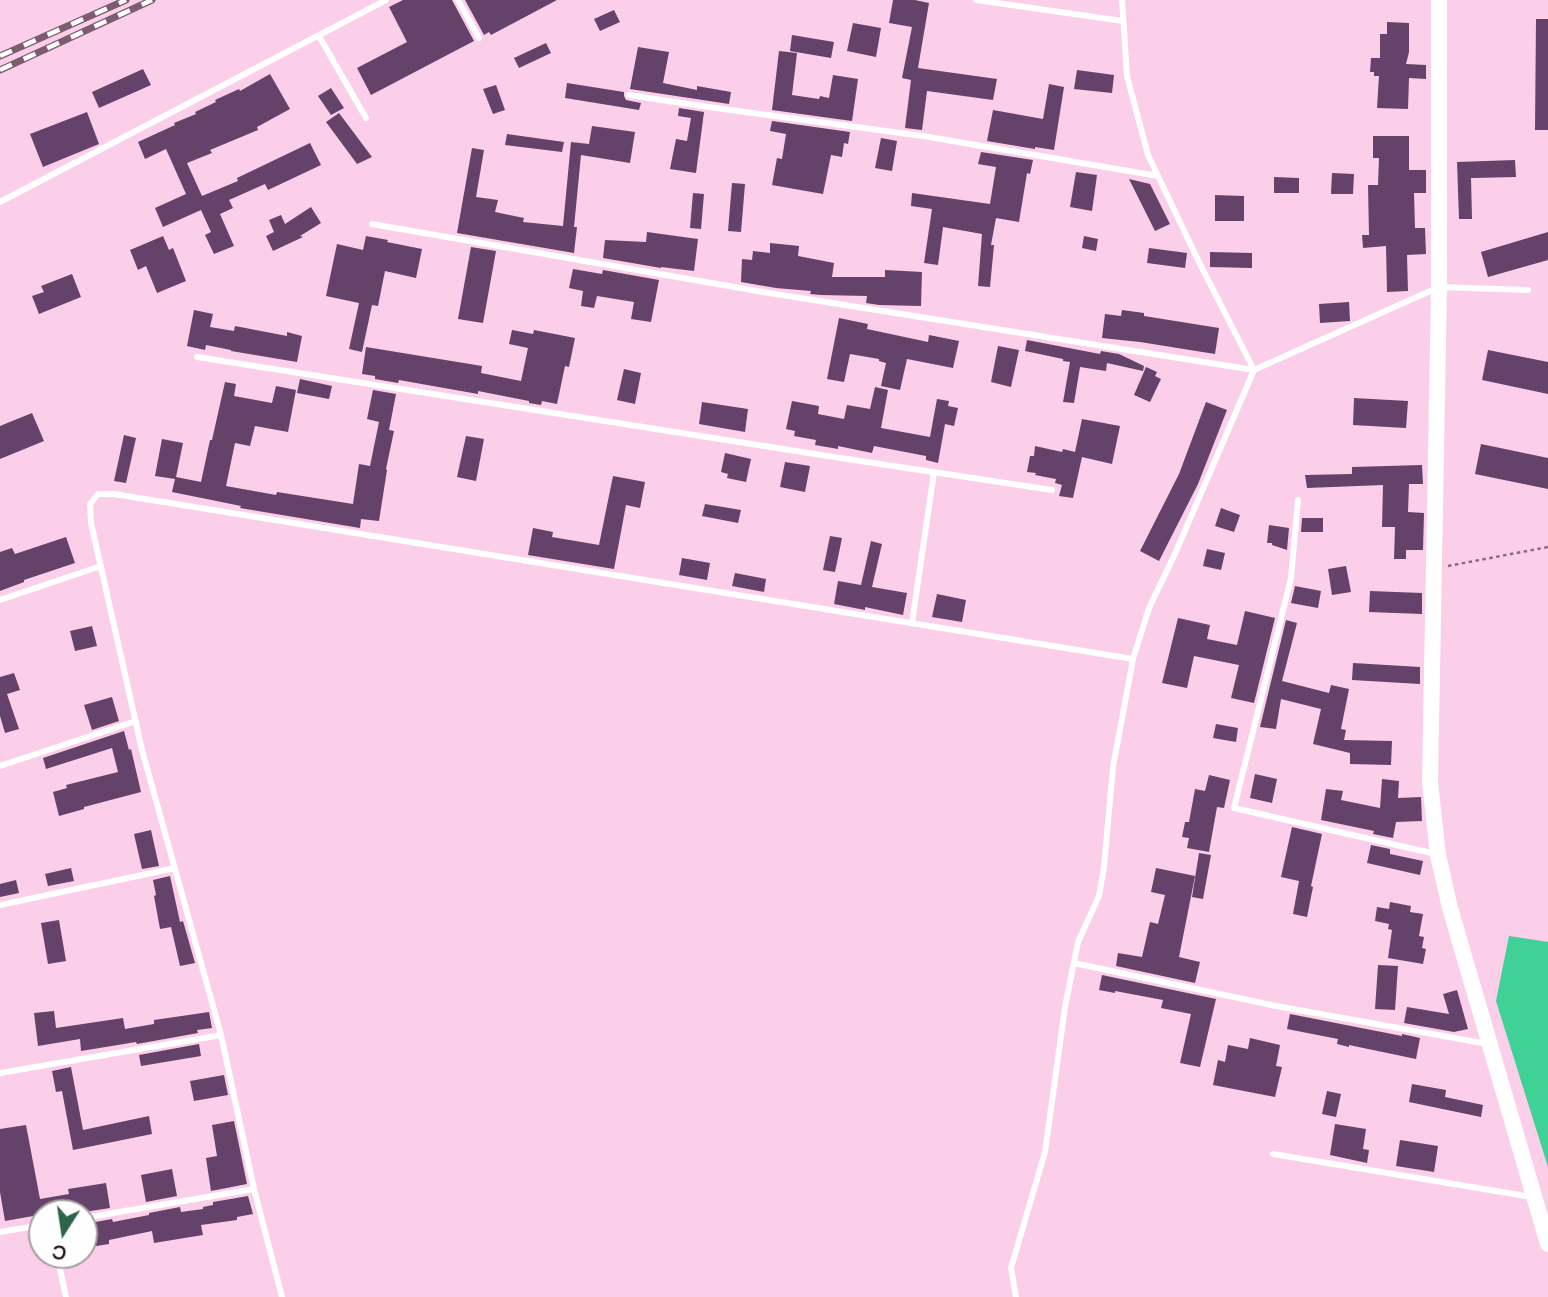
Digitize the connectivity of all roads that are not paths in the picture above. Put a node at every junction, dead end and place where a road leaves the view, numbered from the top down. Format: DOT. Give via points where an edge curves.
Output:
graph roads {
  1 [pos="386,0"];
  2 [pos="458,0"];
  3 [pos="976,0"];
  4 [pos="1122,0"];
  5 [pos="1439,0"];
  6 [pos="1123,21"];
  7 [pos="319,36"];
  8 [pos="479,38"];
  9 [pos="629,94"];
  10 [pos="366,118"];
  11 [pos="1158,176"];
  12 [pos="0,202"];
  13 [pos="372,224"];
  14 [pos="1438,287"];
  15 [pos="1528,290"];
  16 [pos="197,357"];
  17 [pos="1254,370"];
  18 [pos="934,472"];
  19 [pos="1052,490"];
  20 [pos="1298,500"];
  21 [pos="101,566"];
  22 [pos="0,600"];
  23 [pos="912,623"];
  24 [pos="1133,659"];
  25 [pos="136,721"];
  26 [pos="0,766"];
  27 [pos="1438,855"];
  28 [pos="175,869"];
  29 [pos="0,905"];
  30 [pos="1074,963"];
  31 [pos="221,1035"];
  32 [pos="1490,1045"];
  33 [pos="0,1073"];
  34 [pos="1273,1154"];
  35 [pos="254,1189"];
  36 [pos="1534,1197"];
  37 [pos="98,1216"];
  38 [pos="28,1227"];
  39 [pos="0,1232"];
  40 [pos="1548,1244"];
  41 [pos="60,1269"];
  42 [pos="66,1297"];
  43 [pos="282,1297"];
  44 [pos="1016,1297"];
  1 -- 7 [label="lane"];
  2 -- 8 [label="lane"];
  3 -- 6 [label="lane"];
  4 -- 6 [label="lane"];
  5 -- 14 [label="street"];
  6 -- 11 [label="lane" via="1127,76"];
  7 -- 10 [label="lane"];
  7 -- 12 [label="lane"];
  9 -- 11 [label="lane" via="923,136"];
  11 -- 17 [label="lane"];
  13 -- 17 [label="lane"];
  14 -- 15 [label="lane"];
  14 -- 17 [label="lane"];
  14 -- 27 [label="street" via="1430,782"];
  16 -- 18 [label="lane"];
  17 -- 24 [label="lane" via="1149,608"];
  18 -- 19 [label="lane"];
  18 -- 23 [label="lane"];
  20 -- 27 [label="lane" via="1291,578 1234,808"];
  21 -- 22 [label="lane"];
  21 -- 23 [label="lane" via="90,504 99,494 114,494"];
  21 -- 25 [label="lane"];
  23 -- 24 [label="lane"];
  24 -- 30 [label="lane" via="1113,767 1099,896 1078,942"];
  25 -- 26 [label="lane"];
  25 -- 28 [label="lane"];
  27 -- 32 [label="street"];
  28 -- 29 [label="lane"];
  28 -- 31 [label="lane"];
  30 -- 32 [label="lane"];
  30 -- 44 [label="lane" via="1045,1152 1011,1268"];
  31 -- 33 [label="lane"];
  31 -- 35 [label="lane"];
  32 -- 36 [label="street"];
  34 -- 36 [label="lane"];
  35 -- 37 [label="lane"];
  35 -- 43 [label="lane"];
  36 -- 40 [label="street"];
  38 -- 39 [label="lane"];
  41 -- 42 [label="lane"];
}
